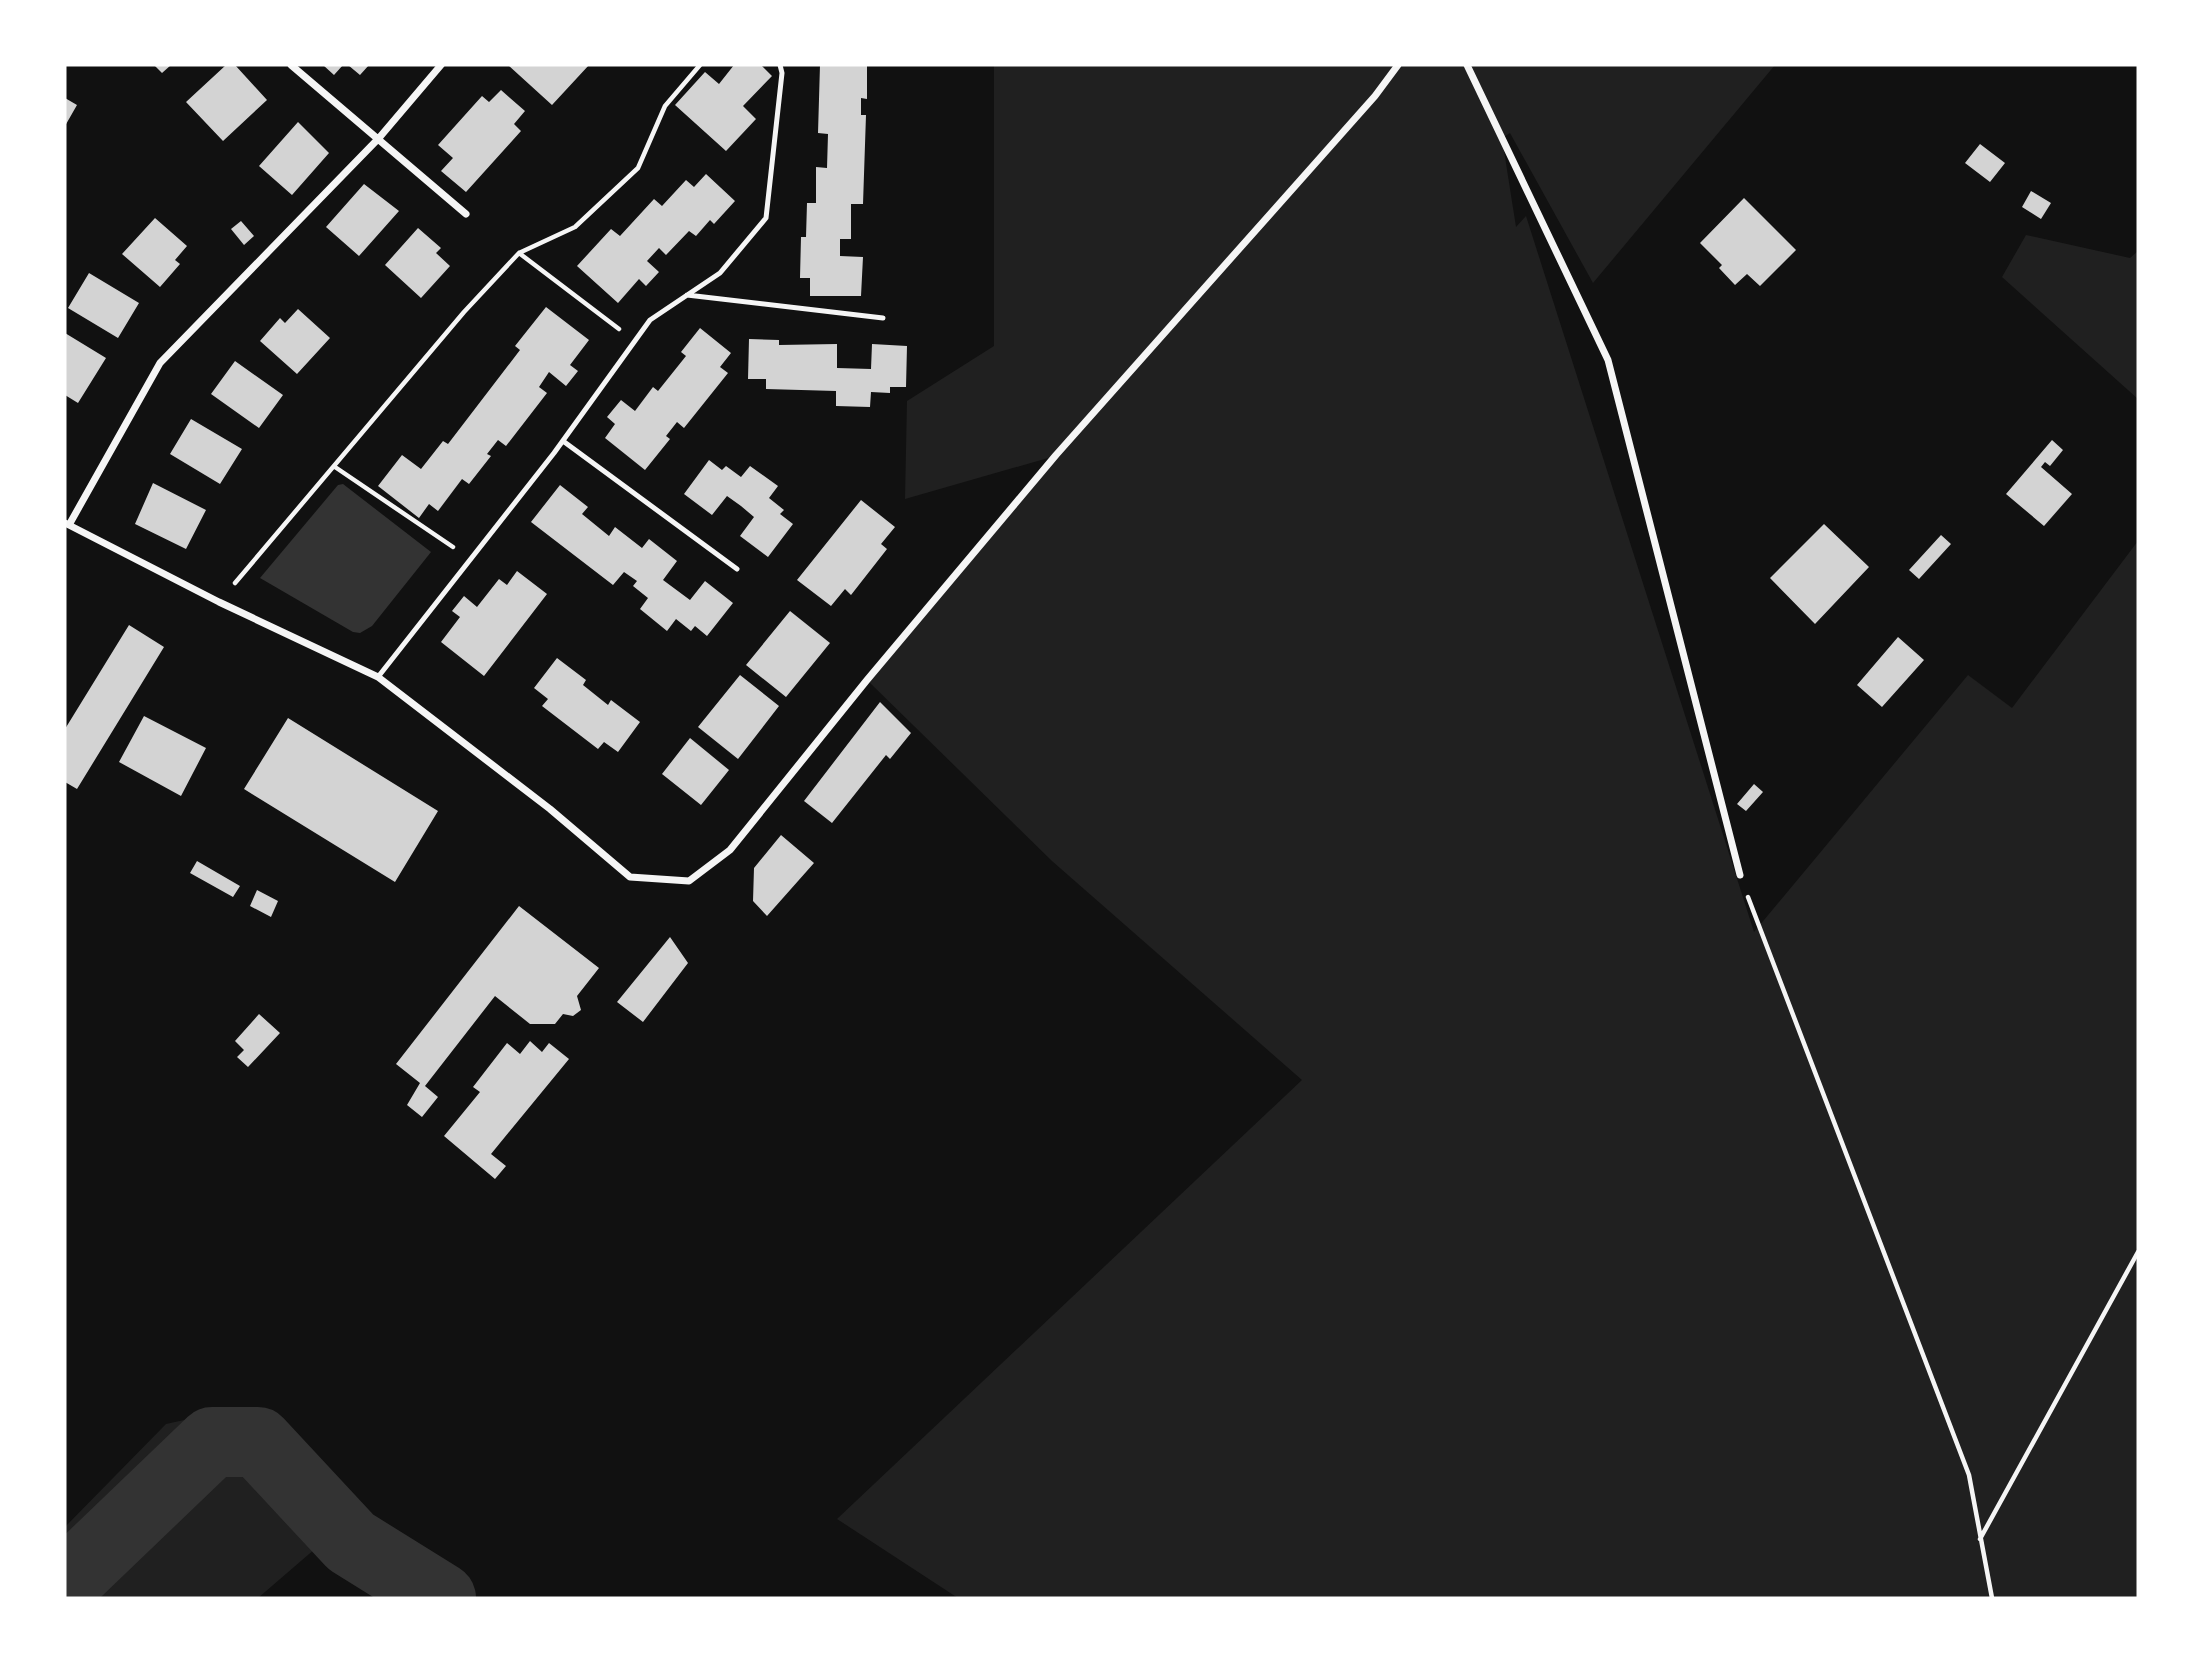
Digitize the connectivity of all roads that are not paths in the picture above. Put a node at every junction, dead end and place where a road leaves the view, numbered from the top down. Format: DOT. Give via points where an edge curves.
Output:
graph roads {
  1 [pos="291,65"];
  2 [pos="441,65"];
  3 [pos="780,65"];
  4 [pos="1398,65"];
  5 [pos="1467,65"];
  6 [pos="379,138"];
  7 [pos="466,214"];
  8 [pos="687,295"];
  9 [pos="883,318"];
  10 [pos="563,442"];
  11 [pos="67,524"];
  12 [pos="737,569"];
  13 [pos="377,677"];
  14 [pos="1740,875"];
  1 -- 6 [label="street"];
  2 -- 6 [label="street"];
  3 -- 8 [label="lane" via="766,218 720,273"];
  4 -- 13 [label="street" via="1376,96 1056,455 730,850 689,881 631,877"];
  5 -- 14 [label="street" via="1608,360"];
  6 -- 7 [label="street"];
  6 -- 11 [label="street" via="160,363"];
  8 -- 9 [label="lane"];
  8 -- 10 [label="lane" via="650,320"];
  10 -- 12 [label="lane"];
  10 -- 13 [label="lane"];
  11 -- 13 [label="street"];
}
